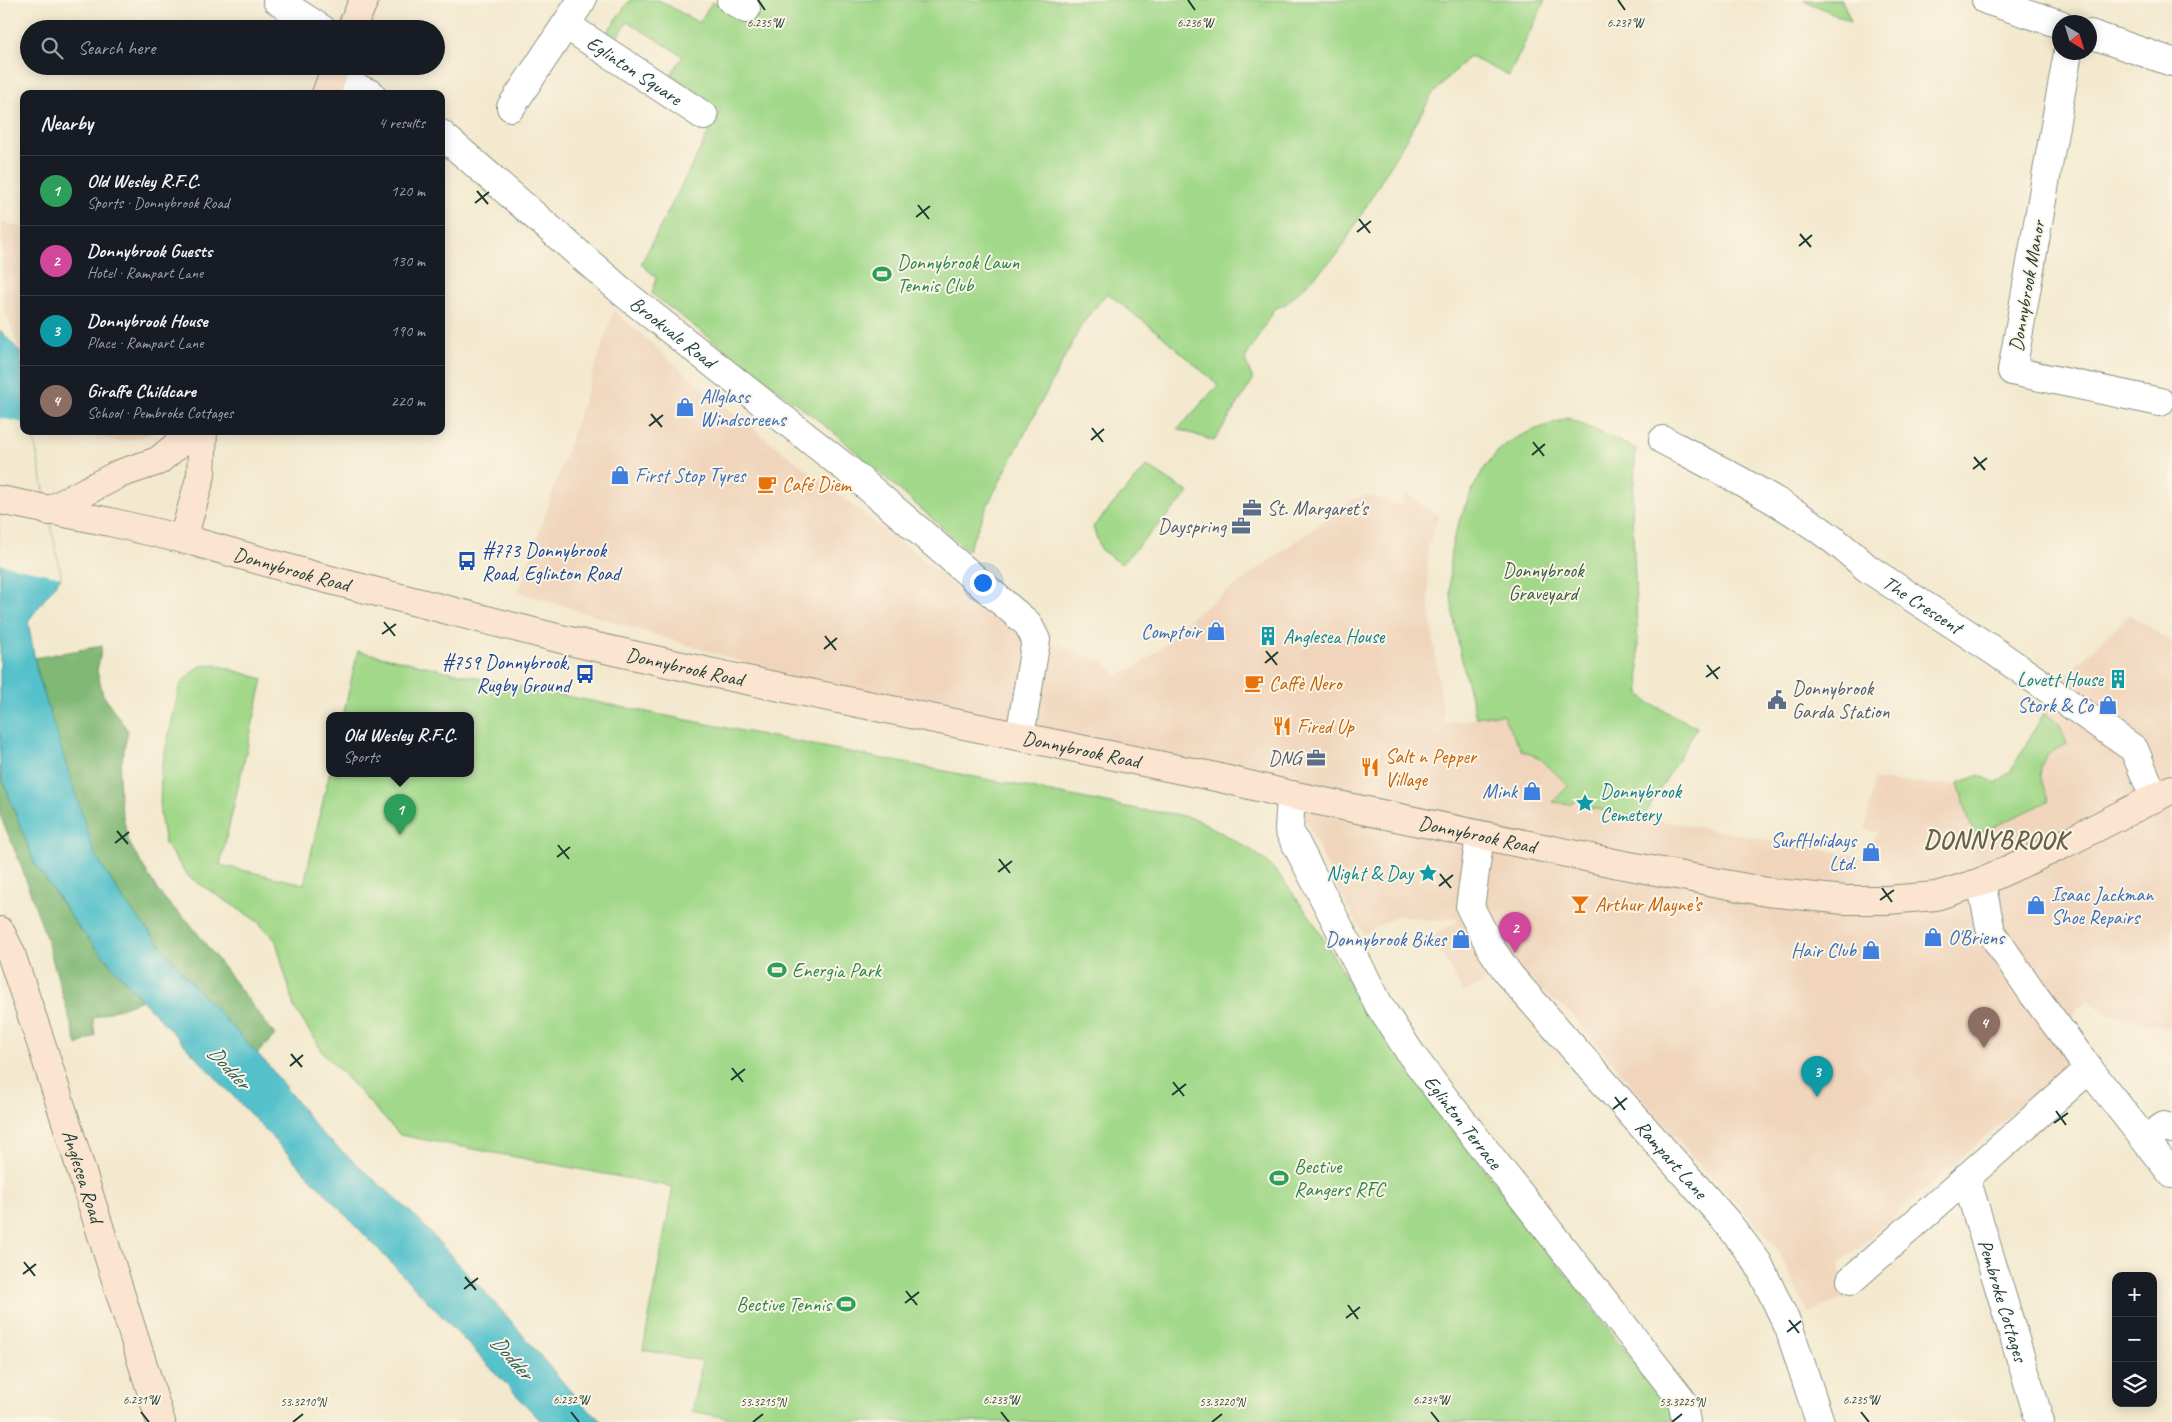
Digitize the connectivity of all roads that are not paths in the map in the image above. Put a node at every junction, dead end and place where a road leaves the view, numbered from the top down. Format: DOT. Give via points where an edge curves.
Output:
graph roads {
  1 [pos="277,0"];
  2 [pos="364,0"];
  3 [pos="582,0"];
  4 [pos="1986,0"];
  5 [pos="308,20"];
  6 [pos="355,20"];
  7 [pos="2052,21"];
  8 [pos="566,25"];
  9 [pos="2097,36"];
  10 [pos="2067,60"];
  11 [pos="2172,62"];
  12 [pos="331,79"];
  13 [pos="360,90"];
  14 [pos="511,107"];
  15 [pos="704,116"];
  16 [pos="445,137"];
  17 [pos="2160,402"];
  18 [pos="189,435"];
  19 [pos="204,435"];
  20 [pos="1663,440"];
  21 [pos="0,500"];
  22 [pos="48,511"];
  23 [pos="182,539"];
  24 [pos="1020,736"];
  25 [pos="2163,793"];
  26 [pos="1291,795"];
  27 [pos="1480,836"];
  28 [pos="1981,882"];
  29 [pos="0,931"];
  30 [pos="2089,1069"];
  31 [pos="2172,1129"];
  32 [pos="2146,1139"];
  33 [pos="2172,1174"];
  34 [pos="1966,1178"];
  35 [pos="1851,1280"];
  36 [pos="161,1422"];
  37 [pos="1686,1422"];
  38 [pos="1820,1422"];
  39 [pos="2040,1422"];
  1 -- 5 [label="street"];
  2 -- 6 [label="main road"];
  3 -- 8 [label="street, Eglinton Square"];
  4 -- 7 [label="street"];
  8 -- 14 [label="street, Eglinton Square"];
  8 -- 15 [label="street, Eglinton Square"];
  9 -- 11 [label="street"];
  10 -- 17 [label="street, Donnybrook Manor" via="2012,371"];
  12 -- 13 [label="street"];
  16 -- 24 [label="street, Brookvale Road" via="624,294 847,470 1028,624 1036,640"];
  18 -- 22 [label="main road" via="158,461 119,474"];
  19 -- 23 [label="main road" via="201,475"];
  20 -- 25 [label="street, The Crescent" via="1760,491 1850,552 1867,568 1997,653 2134,749"];
  21 -- 22 [label="main road, Donnybrook Road"];
  22 -- 23 [label="main road, Donnybrook Road"];
  23 -- 24 [label="main road, Donnybrook Road" via="565,640"];
  24 -- 26 [label="main road, Donnybrook Road"];
  25 -- 28 [label="main road, Donnybrook Road"];
  26 -- 27 [label="main road, Donnybrook Road"];
  26 -- 37 [label="street, Eglinton Terrace" via="1289,830 1380,1005 1427,1075 1682,1400"];
  27 -- 28 [label="main road, Donnybrook Road" via="1758,890 1824,898 1887,900 1936,896"];
  27 -- 38 [label="street, Rampart Lane" via="1470,907 1480,929 1510,976 1727,1222 1758,1263 1789,1328"];
  28 -- 30 [label="street" via="1991,932"];
  29 -- 36 [label="main road, Anglesea Road" via="10,951 42,1046"];
  30 -- 32 [label="street"];
  30 -- 34 [label="street"];
  31 -- 32 [label="street" via="2164,1126"];
  32 -- 33 [label="street"];
  34 -- 35 [label="street"];
  34 -- 39 [label="street, Pembroke Cottages"];
}
